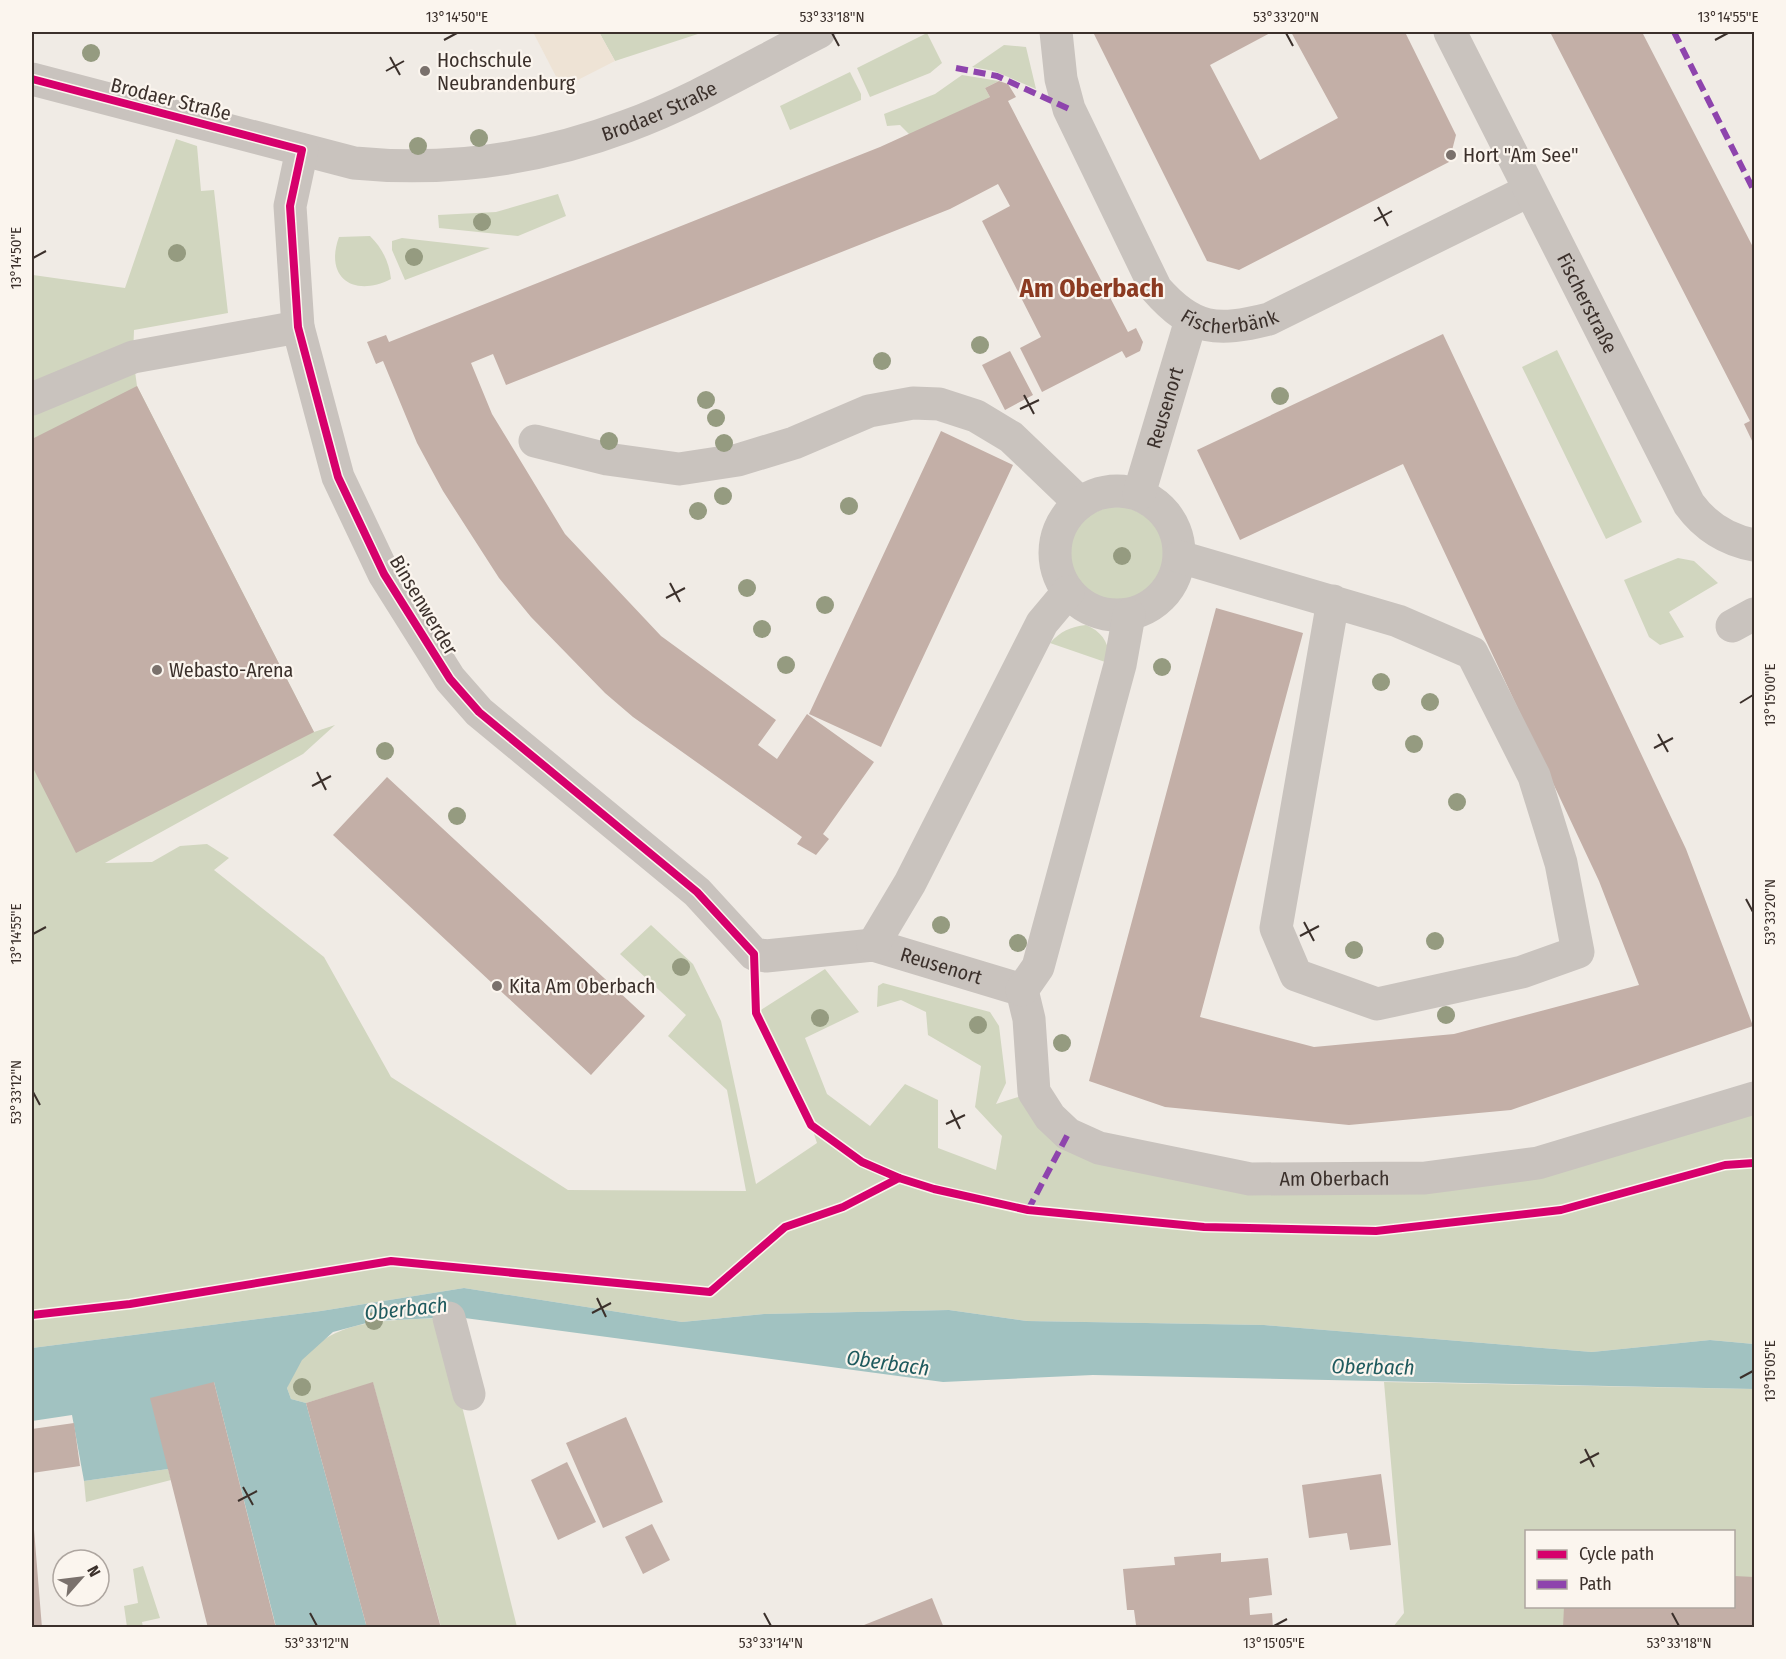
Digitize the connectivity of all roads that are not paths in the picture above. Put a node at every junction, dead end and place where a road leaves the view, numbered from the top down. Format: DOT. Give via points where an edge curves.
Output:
graph roads {
  1 [pos="819,32"];
  2 [pos="1056,32"];
  3 [pos="1450,32"];
  4 [pos="32,80"];
  5 [pos="302,150"];
  6 [pos="1528,191"];
  7 [pos="1191,320"];
  8 [pos="298,327"];
  9 [pos="32,399"];
  10 [pos="535,441"];
  11 [pos="1139,494"];
  12 [pos="1080,503"];
  13 [pos="1755,545"];
  14 [pos="1180,557"];
  15 [pos="1068,592"];
  16 [pos="1333,601"];
  17 [pos="1129,615"];
  18 [pos="873,945"];
  19 [pos="1022,990"];
  20 [pos="1755,1098"];
  21 [pos="449,1318"];
  22 [pos="469,1394"];
  1 -- 5 [label="street, Brodaer Straße" via="627,126 524,157 398,168 354,163"];
  2 -- 7 [label="street, Fischerbänk" via="1061,79 1080,136 1156,289 1172,308"];
  3 -- 6 [label="street, Fischerstraße"];
  4 -- 5 [label="street, Brodaer Straße"];
  5 -- 8 [label="street, Binsenwerder" via="290,206"];
  6 -- 7 [label="street, Fischerbänk" via="1269,319 1234,328 1209,327"];
  6 -- 13 [label="street, Fischerstraße" via="1689,504 1700,519 1721,534"];
  7 -- 11 [label="street, Reusenort"];
  8 -- 9 [label="street" via="133,357"];
  8 -- 18 [label="street, Binsenwerder" via="343,488 384,574 450,680 479,712 697,892 754,954"];
  10 -- 12 [label="street" via="607,459 679,469 738,460 869,411 913,403 939,404 976,416 1011,437"];
  11 -- 12 [label="street" via="1118,490"];
  11 -- 14 [label="street" via="1156,504 1169,519 1178,538"];
  12 -- 15 [label="street" via="1065,517 1056,545 1058,575"];
  14 -- 16 [label="street"];
  14 -- 17 [label="street" via="1175,578 1164,595 1148,608"];
  15 -- 17 [label="street" via="1095,612"];
  15 -- 18 [label="street, Reusenort" via="1042,623 910,883"];
  16 -- 16 [label="street" via="1398,621 1472,653 1534,776 1562,863 1578,952 1522,972 1377,1004 1296,975 1276,928"];
  17 -- 19 [label="street" via="1120,665 1038,967"];
  18 -- 19 [label="street, Reusenort"];
  19 -- 20 [label="street, Am Oberbach" via="1029,1019 1035,1092 1050,1117 1068,1134 1099,1148 1251,1179 1425,1178 1538,1163"];
  21 -- 22 [label="street"];
}
